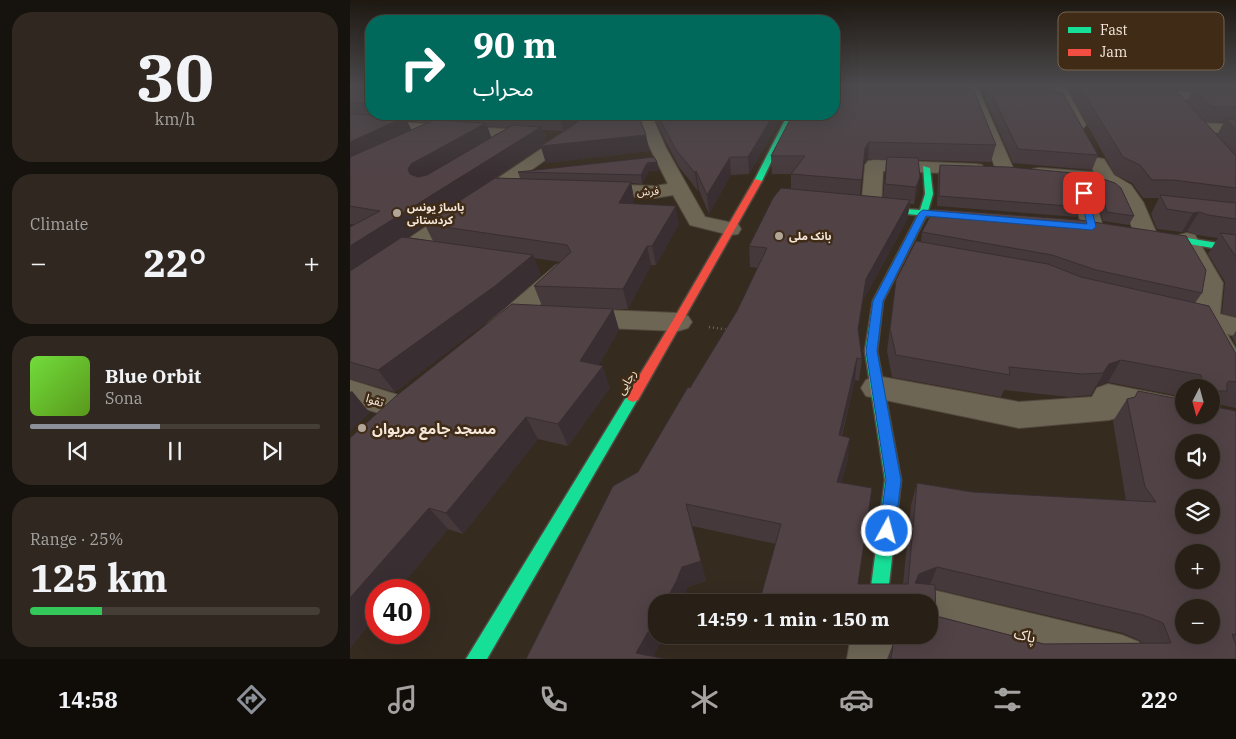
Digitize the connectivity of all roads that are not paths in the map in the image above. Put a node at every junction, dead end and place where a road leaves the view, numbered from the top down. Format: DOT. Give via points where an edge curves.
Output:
graph roads {
  1 [pos="986,117"];
  2 [pos="1072,117"];
  3 [pos="1190,117"];
  4 [pos="383,120"];
  5 [pos="594,120"];
  6 [pos="652,120"];
  7 [pos="788,120"];
  8 [pos="1200,128"];
  9 [pos="438,129"];
  10 [pos="1236,129"];
  11 [pos="515,134"];
  12 [pos="569,138"];
  13 [pos="1212,141"];
  14 [pos="412,142"];
  15 [pos="491,149"];
  16 [pos="660,152"];
  17 [pos="641,155"];
  18 [pos="563,159"];
  19 [pos="541,166"];
  20 [pos="926,168"];
  21 [pos="1004,170"];
  22 [pos="1080,176"];
  23 [pos="1107,179"];
  24 [pos="678,188"];
  25 [pos="576,189"];
  26 [pos="866,208"];
  27 [pos="923,213"];
  28 [pos="982,218"];
  29 [pos="1092,227"];
  30 [pos="730,229"];
  31 [pos="1142,234"];
  32 [pos="1187,240"];
  33 [pos="409,248"];
  34 [pos="1236,249"];
  35 [pos="438,252"];
  36 [pos="535,266"];
  37 [pos="350,289"];
  38 [pos="1158,308"];
  39 [pos="515,315"];
  40 [pos="1206,319"];
  41 [pos="678,322"];
  42 [pos="1236,327"];
  43 [pos="477,346"];
  44 [pos="1236,377"];
  45 [pos="878,388"];
  46 [pos="350,392"];
  47 [pos="401,408"];
  48 [pos="1175,410"];
  49 [pos="882,594"];
  50 [pos="938,613"];
  51 [pos="874,644"];
  52 [pos="476,659"];
  53 [pos="871,659"];
  54 [pos="1122,659"];
  1 -- 21 [label="street"];
  2 -- 23 [label="street"];
  3 -- 8 [label="street"];
  4 -- 9 [label="street"];
  5 -- 12 [label="street"];
  6 -- 16 [label="street"];
  7 -- 30 [label="street, رجایی" via="755,196"];
  8 -- 10 [label="street"];
  8 -- 13 [label="street"];
  9 -- 11 [label="street"];
  9 -- 14 [label="street"];
  11 -- 12 [label="street"];
  11 -- 15 [label="street"];
  12 -- 19 [label="street"];
  16 -- 17 [label="street"];
  16 -- 24 [label="street"];
  18 -- 19 [label="street"];
  19 -- 33 [label="street" via="522,181 498,187"];
  20 -- 21 [label="street"];
  20 -- 26 [label="street" via="874,165"];
  20 -- 27 [label="street" via="929,194"];
  21 -- 22 [label="street"];
  22 -- 23 [label="street"];
  22 -- 29 [label="street"];
  23 -- 31 [label="street" via="1145,206"];
  24 -- 25 [label="street, فرش" via="654,192"];
  24 -- 30 [label="street" via="697,221"];
  26 -- 27 [label="street"];
  27 -- 28 [label="street"];
  27 -- 45 [label="street" via="913,252 878,301 872,351"];
  30 -- 41 [label="street, رجایی"];
  31 -- 32 [label="street"];
  32 -- 34 [label="street"];
  32 -- 40 [label="street" via="1211,283"];
  33 -- 35 [label="street"];
  33 -- 37 [label="street"];
  36 -- 39 [label="street" via="564,270"];
  38 -- 40 [label="street"];
  39 -- 41 [label="street"];
  39 -- 43 [label="street"];
  40 -- 42 [label="street"];
  40 -- 44 [label="street"];
  41 -- 52 [label="street, رجایی"];
  45 -- 48 [label="street" via="1019,415 1109,408 1108,396"];
  45 -- 49 [label="street" via="893,480"];
  46 -- 47 [label="street, تقوا"];
  50 -- 54 [label="street, پاک"];
  51 -- 53 [label="street"];
}
